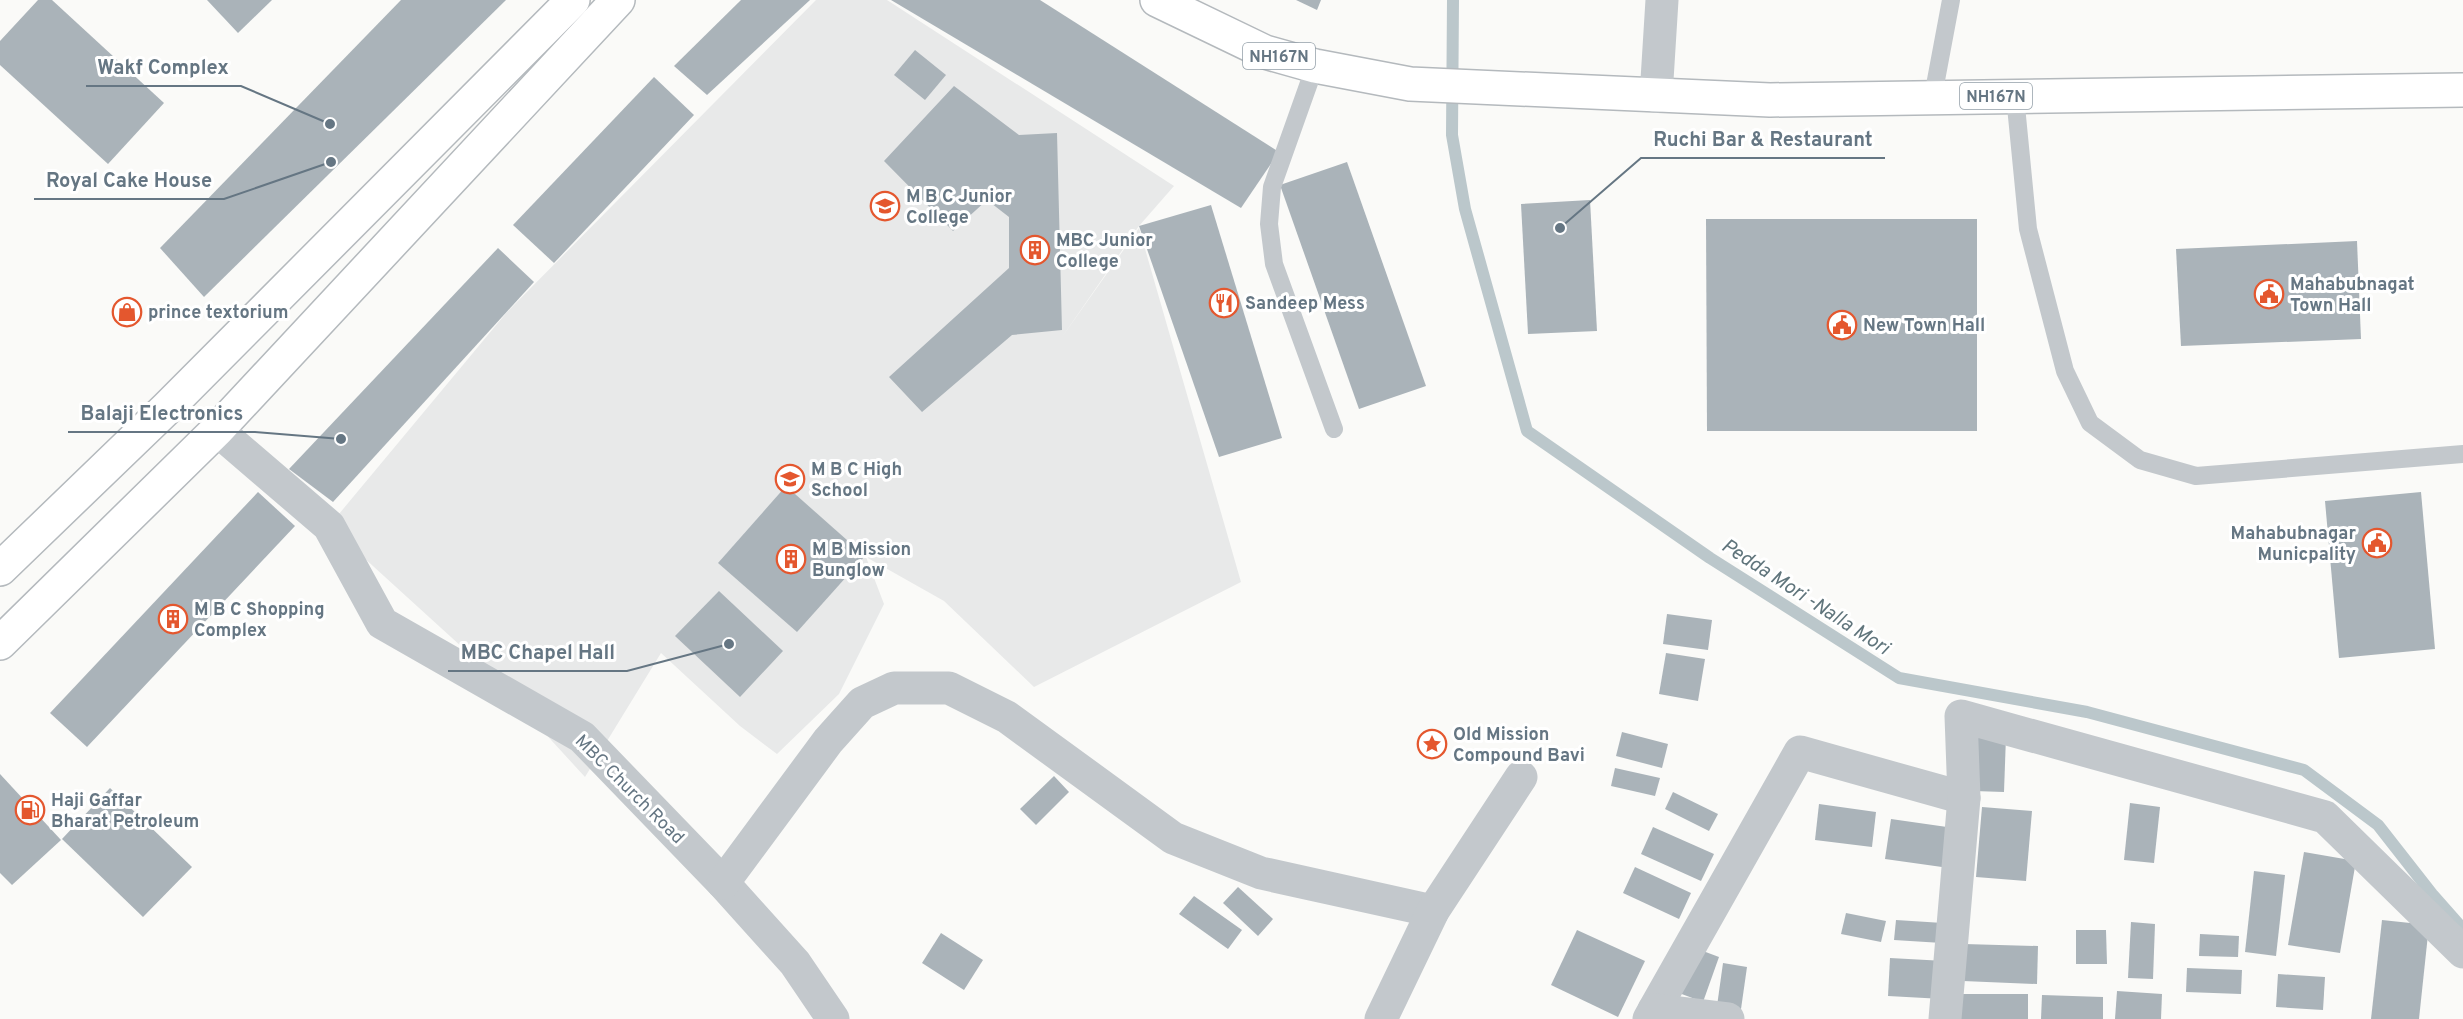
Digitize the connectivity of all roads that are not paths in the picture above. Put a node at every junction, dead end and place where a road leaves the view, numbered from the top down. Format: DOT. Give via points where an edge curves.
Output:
graph roads {
  1 [pos="573,0"];
  2 [pos="618,0"];
  3 [pos="1156,0"];
  4 [pos="1662,0"];
  5 [pos="1951,0"];
  6 [pos="1315,66"];
  7 [pos="2463,90"];
  8 [pos="1656,96"];
  9 [pos="1933,96"];
  10 [pos="2015,96"];
  11 [pos="1334,429"];
  12 [pos="217,430"];
  13 [pos="2463,454"];
  14 [pos="0,569"];
  15 [pos="0,643"];
  16 [pos="1521,777"];
  17 [pos="1964,798"];
  18 [pos="723,883"];
  19 [pos="1433,911"];
  20 [pos="2463,952"];
  21 [pos="1652,1015"];
  22 [pos="833,1019"];
  23 [pos="1381,1019"];
  24 [pos="1728,1019"];
  25 [pos="1945,1019"];
  1 -- 14 [label="highway" via="167,408"];
  2 -- 12 [label="highway"];
  3 -- 6 [label="highway, NH167N" via="1265,52"];
  4 -- 8 [label="street"];
  5 -- 9 [label="lane"];
  6 -- 8 [label="highway, NH167N" via="1410,84"];
  6 -- 11 [label="lane" via="1272,187 1269,224 1274,264"];
  7 -- 10 [label="highway, NH167N"];
  8 -- 9 [label="highway, NH167N" via="1770,100"];
  9 -- 10 [label="highway, NH167N"];
  10 -- 13 [label="lane" via="2028,229 2065,371 2090,423 2140,460 2196,476"];
  12 -- 15 [label="highway"];
  12 -- 18 [label="street, MBC Church Road" via="329,526 382,623 582,737"];
  16 -- 19 [label="street"];
  17 -- 20 [label="street" via="1961,716 2325,817"];
  17 -- 21 [label="street" via="1800,752"];
  17 -- 25 [label="street"];
  18 -- 19 [label="street" via="828,741 862,704 894,688 949,688 1007,717 1173,838 1261,873"];
  18 -- 22 [label="street, MBC Church Road" via="795,963"];
  19 -- 23 [label="street"];
  21 -- 24 [label="street"];
}
